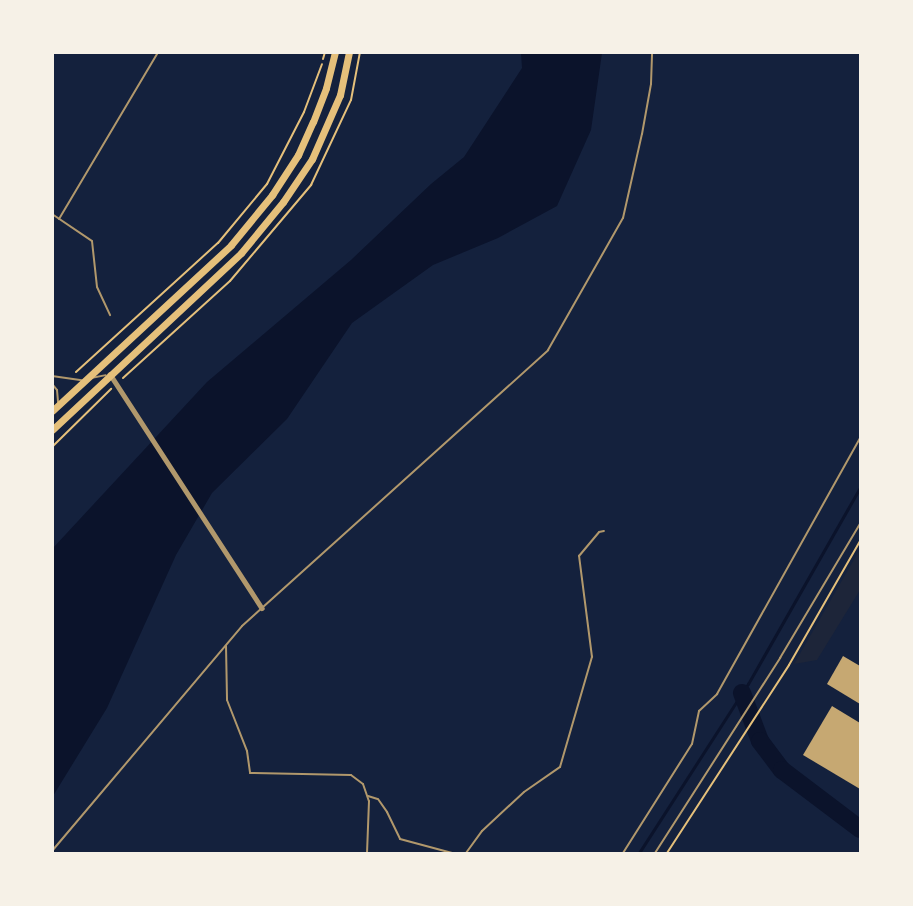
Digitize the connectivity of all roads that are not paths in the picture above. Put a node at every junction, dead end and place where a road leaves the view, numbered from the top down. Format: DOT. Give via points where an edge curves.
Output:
graph roads {
  1 [pos="158,52"];
  2 [pos="335,52"];
  3 [pos="349,52"];
  4 [pos="652,52"];
  5 [pos="52,214"];
  6 [pos="59,219"];
  7 [pos="110,315"];
  8 [pos="99,365"];
  9 [pos="110,374"];
  10 [pos="52,376"];
  11 [pos="84,380"];
  12 [pos="52,384"];
  13 [pos="54,409"];
  14 [pos="52,430"];
  15 [pos="860,438"];
  16 [pos="860,524"];
  17 [pos="604,531"];
  18 [pos="262,608"];
  19 [pos="226,644"];
  20 [pos="367,796"];
  21 [pos="52,851"];
  22 [pos="367,853"];
  23 [pos="452,853"];
  24 [pos="466,853"];
  25 [pos="624,853"];
  26 [pos="655,853"];
  1 -- 6 [label="lane"];
  2 -- 8 [label="main road" via="313,121 272,195 231,245"];
  3 -- 9 [label="main road" via="340,95 312,159 283,202 241,253"];
  4 -- 18 [label="lane" via="647,109 623,218 548,350"];
  5 -- 6 [label="lane"];
  6 -- 7 [label="lane" via="92,241 97,287"];
  8 -- 9 [label="lane"];
  8 -- 11 [label="main road"];
  9 -- 11 [label="lane"];
  9 -- 14 [label="main road"];
  9 -- 18 [label="street"];
  10 -- 11 [label="lane"];
  11 -- 13 [label="main road"];
  12 -- 13 [label="lane" via="59,396"];
  15 -- 25 [label="lane" via="717,694 699,711 692,744"];
  16 -- 26 [label="lane"];
  17 -- 24 [label="lane" via="579,556 592,657 560,767 482,831"];
  18 -- 19 [label="lane"];
  19 -- 20 [label="lane" via="227,700 247,751 250,774 351,775"];
  19 -- 21 [label="lane"];
  20 -- 22 [label="lane"];
  20 -- 23 [label="lane" via="378,799 400,839"];
}
